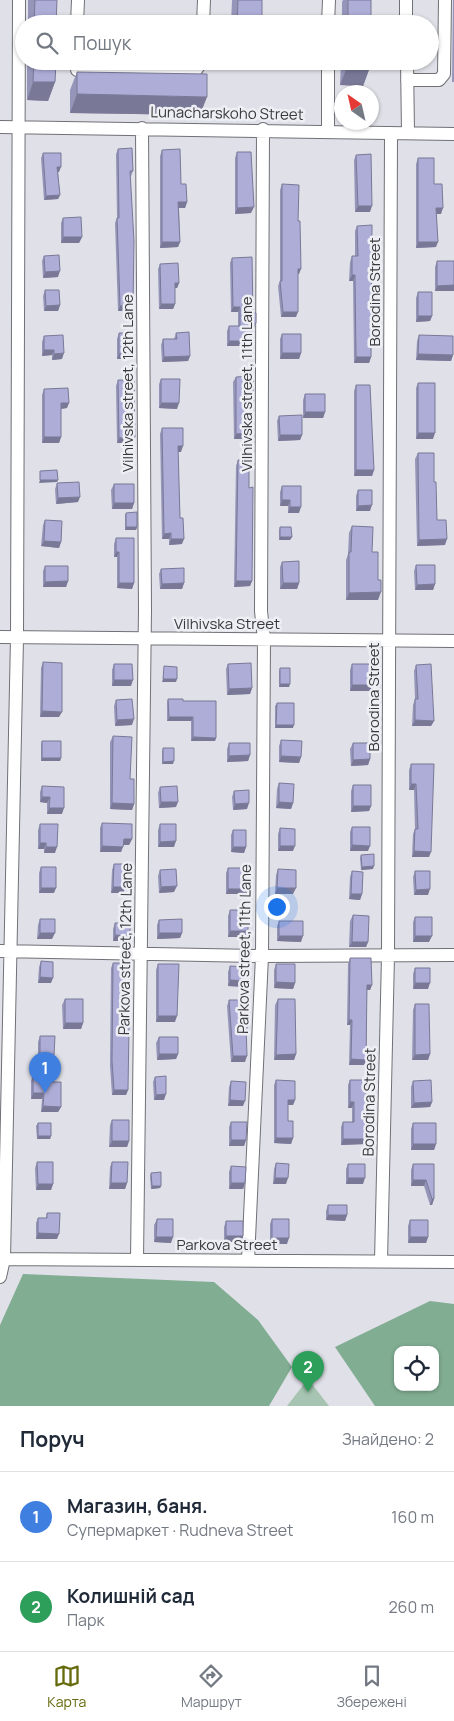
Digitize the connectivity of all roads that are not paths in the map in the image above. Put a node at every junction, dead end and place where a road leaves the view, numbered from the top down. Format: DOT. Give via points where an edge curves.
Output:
graph roads {
  1 [pos="19,0"];
  2 [pos="78,0"];
  3 [pos="204,0"];
  4 [pos="328,0"];
  5 [pos="406,0"];
  6 [pos="445,0"];
  7 [pos="19,15"];
  8 [pos="77,15"];
  9 [pos="203,15"];
  10 [pos="328,15"];
  11 [pos="406,15"];
  12 [pos="18,70"];
  13 [pos="77,70"];
  14 [pos="136,70"];
  15 [pos="136,70"];
  16 [pos="196,70"];
  17 [pos="328,70"];
  18 [pos="407,70"];
  19 [pos="407,80"];
  20 [pos="18,126"];
  21 [pos="0,127"];
  22 [pos="142,128"];
  23 [pos="263,129"];
  24 [pos="328,131"];
  25 [pos="391,133"];
  26 [pos="408,133"];
  27 [pos="454,134"];
  28 [pos="0,638"];
  29 [pos="17,638"];
  30 [pos="143,639"];
  31 [pos="264,639"];
  32 [pos="389,640"];
  33 [pos="454,641"];
  34 [pos="5,951"];
  35 [pos="142,955"];
  36 [pos="262,956"];
  37 [pos="388,956"];
  38 [pos="454,956"];
  39 [pos="2,1258"];
  40 [pos="137,1260"];
  41 [pos="248,1260"];
  42 [pos="381,1261"];
  43 [pos="454,1262"];
  44 [pos="0,1277"];
  1 -- 7 [label="street"];
  2 -- 8 [label="street"];
  3 -- 9 [label="street"];
  4 -- 10 [label="street"];
  5 -- 11 [label="street"];
  6 -- 19 [label="street" via="444,74 439,80"];
  12 -- 20 [label="street"];
  13 -- 14 [label="street"];
  15 -- 16 [label="street"];
  17 -- 24 [label="street"];
  18 -- 19 [label="street"];
  19 -- 26 [label="street"];
  20 -- 21 [label="street, Lunacharskoho Street"];
  20 -- 22 [label="street, Lunacharskoho Street"];
  20 -- 29 [label="street"];
  22 -- 23 [label="street, Lunacharskoho Street"];
  22 -- 30 [label="street, Vilhivska street, 12th Lane"];
  23 -- 24 [label="street, Lunacharskoho Street"];
  23 -- 31 [label="street, Vilhivska street, 11th Lane"];
  24 -- 25 [label="street, Lunacharskoho Street"];
  25 -- 26 [label="street, Lunacharskoho Street"];
  25 -- 32 [label="street, Borodina Street"];
  26 -- 27 [label="street, Lunacharskoho Street"];
  28 -- 29 [label="street, Vilhivska Street"];
  29 -- 30 [label="street, Vilhivska Street"];
  29 -- 34 [label="street"];
  30 -- 31 [label="street, Vilhivska Street"];
  30 -- 35 [label="street, Parkova street, 12th Lane"];
  31 -- 32 [label="street, Vilhivska Street"];
  31 -- 36 [label="street, Parkova street, 11th Lane"];
  32 -- 33 [label="street, Vilhivska Street"];
  32 -- 37 [label="street, Borodina Street"];
  34 -- 35 [label="street"];
  34 -- 39 [label="street"];
  35 -- 36 [label="street"];
  35 -- 40 [label="street, Parkova street, 12th Lane"];
  36 -- 37 [label="street"];
  36 -- 41 [label="street, Parkova street, 11th Lane"];
  37 -- 38 [label="street"];
  37 -- 42 [label="street, Borodina Street"];
  39 -- 40 [label="street, Parkova Street"];
  39 -- 44 [label="street"];
  40 -- 41 [label="street, Parkova Street"];
  41 -- 42 [label="street, Parkova Street"];
  42 -- 43 [label="street, Parkova Street"];
}
